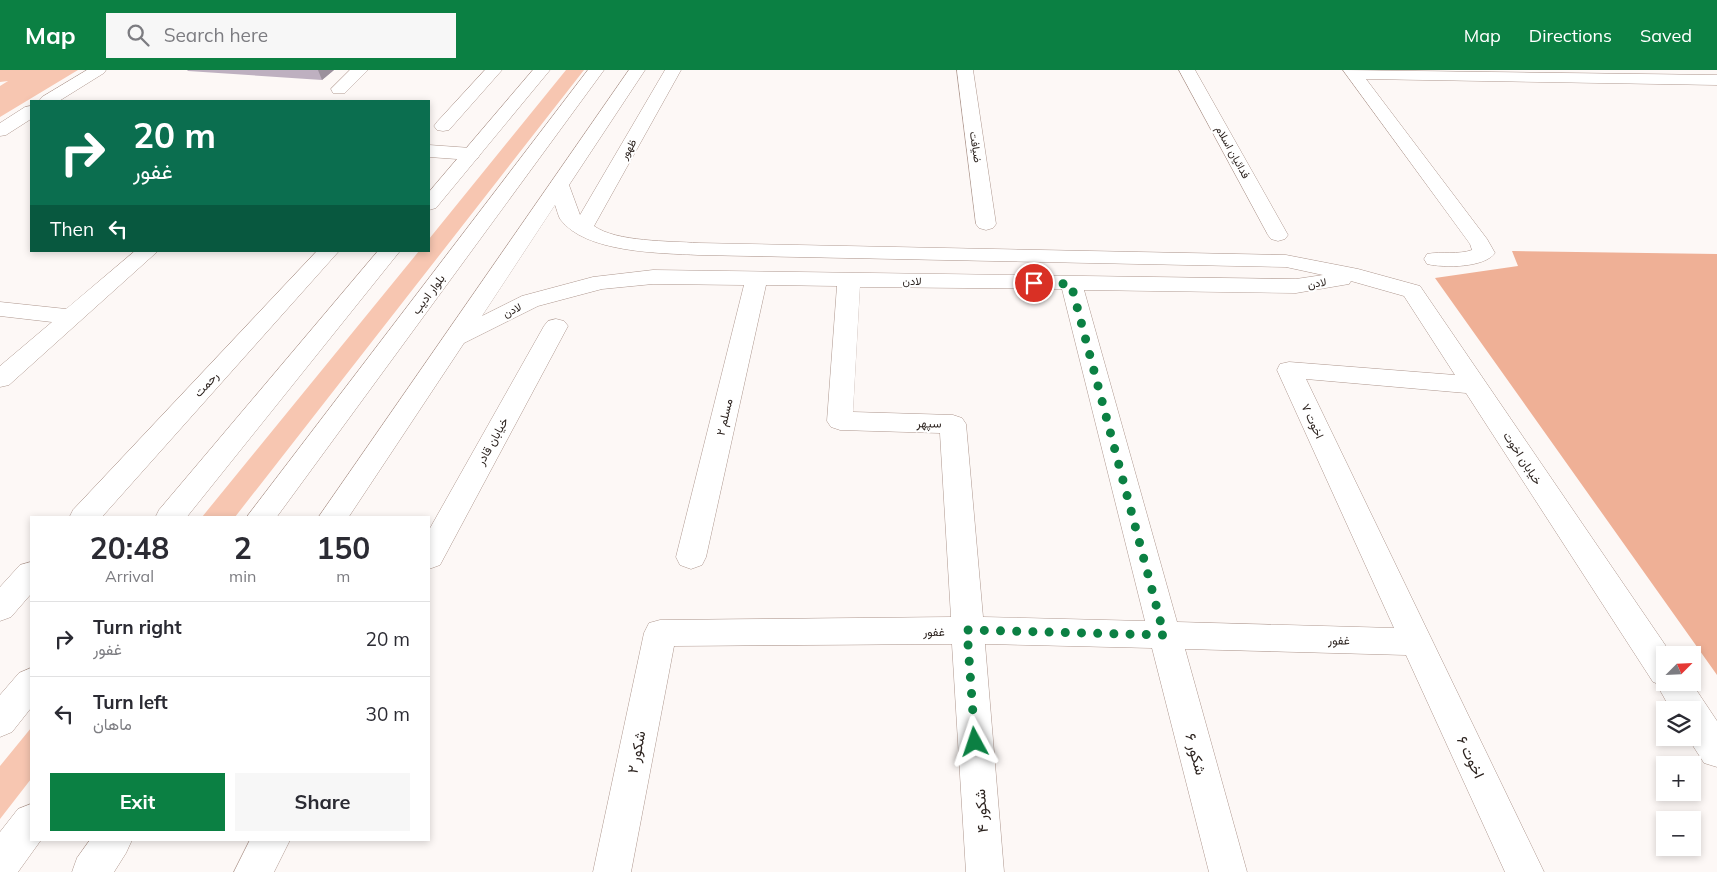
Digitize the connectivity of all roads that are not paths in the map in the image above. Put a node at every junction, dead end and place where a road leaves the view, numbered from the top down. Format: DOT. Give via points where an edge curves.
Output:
graph roads {
  1 [pos="98,70"];
  2 [pos="360,70"];
  3 [pos="494,70"];
  4 [pos="542,70"];
  5 [pos="596,70"];
  6 [pos="637,70"];
  7 [pos="673,70"];
  8 [pos="965,70"];
  9 [pos="1187,70"];
  10 [pos="1353,72"];
  11 [pos="1717,80"];
  12 [pos="339,89"];
  13 [pos="50,100"];
  14 [pos="30,112"];
  15 [pos="443,126"];
  16 [pos="30,128"];
  17 [pos="3,129"];
  18 [pos="430,151"];
  19 [pos="471,154"];
  20 [pos="559,184"];
  21 [pos="430,203"];
  22 [pos="986,224"];
  23 [pos="583,227"];
  24 [pos="1278,235"];
  25 [pos="147,252"];
  26 [pos="329,252"];
  27 [pos="389,252"];
  28 [pos="1435,259"];
  29 [pos="1358,276"];
  30 [pos="757,278"];
  31 [pos="849,280"];
  32 [pos="1071,284"];
  33 [pos="0,309"];
  34 [pos="72,316"];
  35 [pos="556,326"];
  36 [pos="454,338"];
  37 [pos="0,379"];
  38 [pos="1474,384"];
  39 [pos="85,516"];
  40 [pos="171,516"];
  41 [pos="262,516"];
  42 [pos="333,516"];
  43 [pos="430,555"];
  44 [pos="690,557"];
  45 [pos="30,575"];
  46 [pos="0,608"];
  47 [pos="967,630"];
  48 [pos="660,633"];
  49 [pos="1164,635"];
  50 [pos="1418,642"];
  51 [pos="1656,658"];
  52 [pos="30,684"];
  53 [pos="0,720"];
  54 [pos="1701,727"];
  55 [pos="1717,751"];
  56 [pos="30,823"];
  57 [pos="111,841"];
  58 [pos="270,841"];
  59 [pos="0,864"];
  60 [pos="91,872"];
  61 [pos="253,872"];
  62 [pos="612,872"];
  63 [pos="985,872"];
  64 [pos="1228,872"];
  65 [pos="1525,872"];
  1 -- 13 [label="street"];
  2 -- 12 [label="street"];
  3 -- 15 [label="street"];
  4 -- 19 [label="street"];
  5 -- 41 [label="street, بلوار ادیب"];
  6 -- 20 [label="street"];
  7 -- 23 [label="street, ظهور"];
  8 -- 22 [label="street, ضیافت"];
  9 -- 24 [label="street, فدائیان اسلام"];
  10 -- 11 [label="street"];
  10 -- 28 [label="street" via="1480,243 1484,253 1467,259"];
  14 -- 17 [label="street"];
  16 -- 17 [label="street"];
  18 -- 19 [label="street"];
  19 -- 21 [label="street"];
  20 -- 23 [label="street, لادن" via="569,217"];
  20 -- 36 [label="street"];
  23 -- 29 [label="street, لادن" via="593,234 634,245 698,250 1286,261"];
  25 -- 34 [label="street"];
  26 -- 39 [label="street, رحمت"];
  27 -- 40 [label="street"];
  29 -- 32 [label="street, لادن" via="1296,286"];
  29 -- 38 [label="street, خیابان اخوت" via="1412,291"];
  30 -- 31 [label="street, لادن"];
  30 -- 36 [label="street, لادن" via="653,277 601,282 530,301"];
  30 -- 44 [label="street, مسلم ۲"];
  31 -- 32 [label="street, لادن"];
  31 -- 47 [label="street, سپهر" via="840,421 953,424"];
  32 -- 49 [label="street, شکور ۶"];
  33 -- 34 [label="street"];
  34 -- 37 [label="street"];
  35 -- 43 [label="street, خیابان قادر"];
  36 -- 42 [label="street"];
  38 -- 50 [label="street, اخوت ۷" via="1289,370"];
  38 -- 51 [label="street, خیابان اخوت"];
  45 -- 46 [label="street"];
  47 -- 48 [label="street, غفور"];
  47 -- 49 [label="street, غفور"];
  47 -- 63 [label="street, شکور ۴"];
  48 -- 62 [label="street, شکور ۲"];
  49 -- 50 [label="street, غفور"];
  49 -- 64 [label="street, شکور ۶"];
  50 -- 65 [label="street, اخوت ۶"];
  52 -- 53 [label="street"];
  54 -- 55 [label="street"];
  56 -- 59 [label="street"];
  57 -- 60 [label="street"];
  58 -- 61 [label="street"];
}
